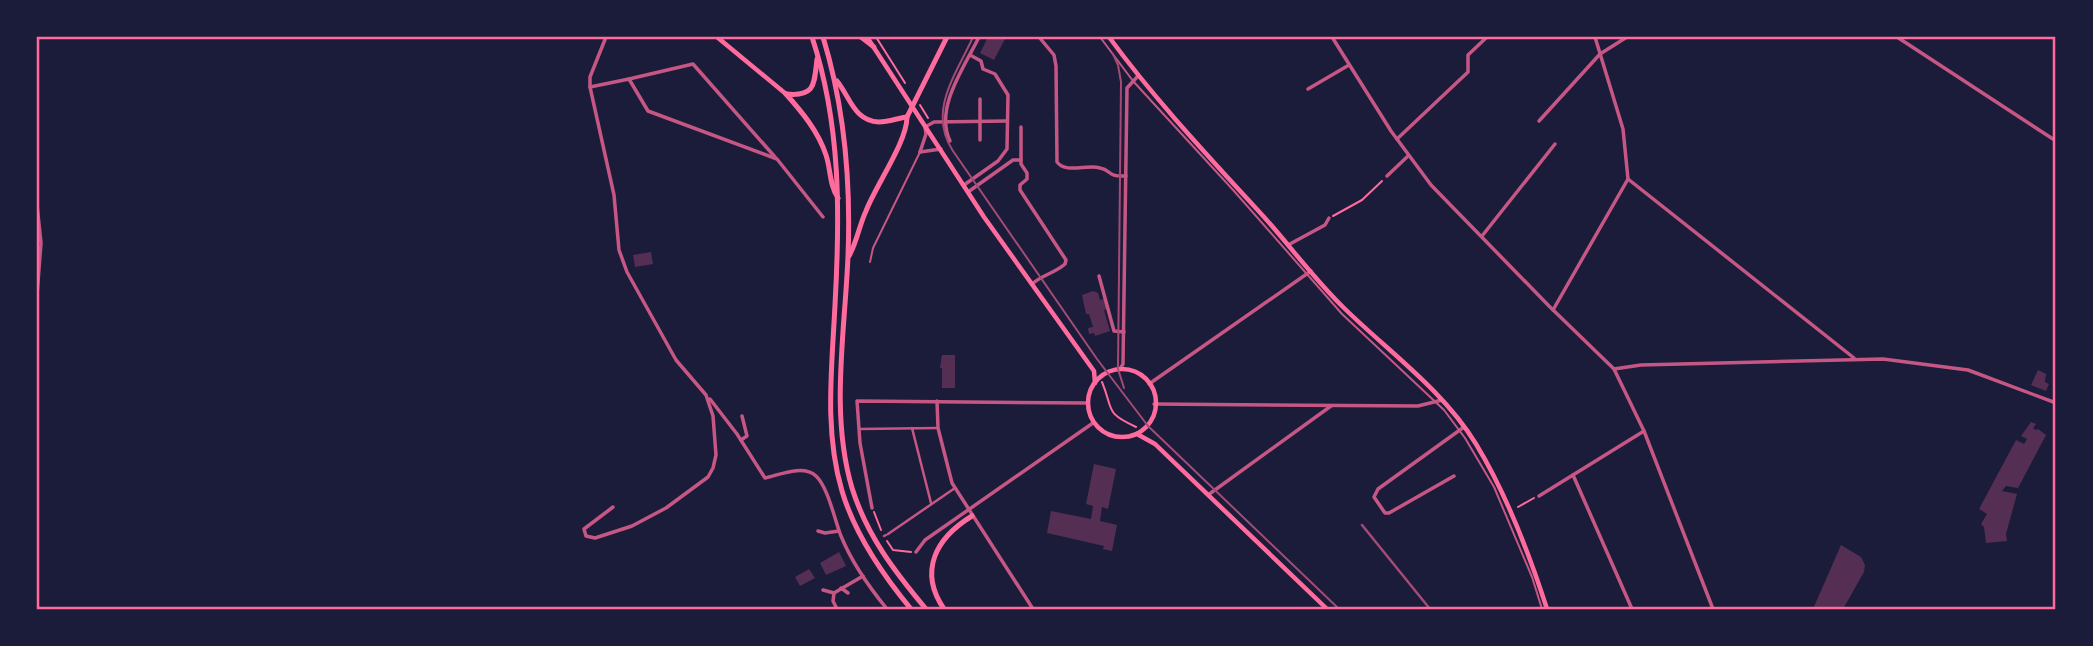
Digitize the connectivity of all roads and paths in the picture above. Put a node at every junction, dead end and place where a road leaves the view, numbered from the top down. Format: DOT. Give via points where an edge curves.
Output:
graph roads {
  1 [pos="606,37"];
  2 [pos="717,37"];
  3 [pos="812,37"];
  4 [pos="823,37"];
  5 [pos="861,37"];
  6 [pos="867,37"];
  7 [pos="947,37"];
  8 [pos="979,37"];
  9 [pos="1039,37"];
  10 [pos="1100,37"];
  11 [pos="1109,37"];
  12 [pos="1332,37"];
  13 [pos="1488,37"];
  14 [pos="1595,37"];
  15 [pos="1627,37"];
  16 [pos="1897,37"];
  17 [pos="874,47"];
  18 [pos="1600,54"];
  19 [pos="970,55"];
  20 [pos="818,56"];
  21 [pos="1349,65"];
  22 [pos="1138,76"];
  23 [pos="629,79"];
  24 [pos="835,79"];
  25 [pos="1133,81"];
  26 [pos="590,87"];
  27 [pos="1308,89"];
  28 [pos="786,94"];
  29 [pos="980,100"];
  30 [pos="909,115"];
  31 [pos="944,121"];
  32 [pos="980,121"];
  33 [pos="1007,121"];
  34 [pos="1539,121"];
  35 [pos="925,127"];
  36 [pos="1021,127"];
  37 [pos="1396,139"];
  38 [pos="980,140"];
  39 [pos="950,141"];
  40 [pos="2056,141"];
  41 [pos="1555,144"];
  42 [pos="941,149"];
  43 [pos="920,152"];
  44 [pos="1408,156"];
  45 [pos="777,159"];
  46 [pos="1021,160"];
  47 [pos="1126,176"];
  48 [pos="1387,176"];
  49 [pos="1628,179"];
  50 [pos="964,185"];
  51 [pos="968,192"];
  52 [pos="839,199"];
  53 [pos="37,205"];
  54 [pos="823,217"];
  55 [pos="1329,218"];
  56 [pos="1482,236"];
  57 [pos="1289,245"];
  58 [pos="848,257"];
  59 [pos="870,262"];
  60 [pos="1309,273"];
  61 [pos="1099,276"];
  62 [pos="1031,284"];
  63 [pos="37,295"];
  64 [pos="1553,310"];
  65 [pos="1124,332"];
  66 [pos="1855,358"];
  67 [pos="1120,369"];
  68 [pos="1614,369"];
  69 [pos="1095,383"];
  70 [pos="1149,384"];
  71 [pos="706,395"];
  72 [pos="1439,400"];
  73 [pos="937,401"];
  74 [pos="1088,403"];
  75 [pos="2056,403"];
  76 [pos="1154,404"];
  77 [pos="1332,404"];
  78 [pos="742,416"];
  79 [pos="1093,423"];
  80 [pos="912,428"];
  81 [pos="938,428"];
  82 [pos="859,429"];
  83 [pos="1462,429"];
  84 [pos="1644,431"];
  85 [pos="1138,434"];
  86 [pos="741,440"];
  87 [pos="1573,475"];
  88 [pos="1454,476"];
  89 [pos="955,488"];
  90 [pos="1208,495"];
  91 [pos="1539,496"];
  92 [pos="1528,501"];
  93 [pos="932,504"];
  94 [pos="612,507"];
  95 [pos="872,508"];
  96 [pos="968,510"];
  97 [pos="1511,511"];
  98 [pos="972,516"];
  99 [pos="820,528"];
  100 [pos="839,531"];
  101 [pos="886,535"];
  102 [pos="916,552"];
  103 [pos="863,576"];
  104 [pos="838,589"];
  105 [pos="823,590"];
  106 [pos="848,593"];
  107 [pos="837,609"];
  108 [pos="887,609"];
  109 [pos="911,609"];
  110 [pos="926,609"];
  111 [pos="944,609"];
  112 [pos="1033,609"];
  113 [pos="1327,609"];
  114 [pos="1545,609"];
  115 [pos="1632,609"];
  116 [pos="1713,609"];
  1 -- 26 [label="street"];
  2 -- 28 [label="main road"];
  3 -- 20 [label="highway"];
  4 -- 24 [label="highway"];
  5 -- 17 [label="highway"];
  6 -- 17 [label="main road"];
  7 -- 30 [label="highway"];
  8 -- 19 [label="street"];
  9 -- 47 [label="street" via="1054,55 1056,66 1057,162 1063,167 1100,167 1111,176"];
  10 -- 25 [label="lane"];
  11 -- 22 [label="main road"];
  12 -- 21 [label="street"];
  13 -- 37 [label="street" via="1468,55 1468,72"];
  14 -- 18 [label="street"];
  15 -- 18 [label="street"];
  16 -- 40 [label="street"];
  17 -- 35 [label="main road"];
  18 -- 34 [label="street"];
  18 -- 49 [label="street" via="1623,129"];
  19 -- 31 [label="street" via="947,102"];
  19 -- 33 [label="street" via="995,74 1008,95"];
  20 -- 28 [label="highway" via="810,90"];
  20 -- 52 [label="highway" via="831,114"];
  21 -- 27 [label="street"];
  21 -- 37 [label="street"];
  22 -- 25 [label="street"];
  22 -- 57 [label="main road"];
  23 -- 26 [label="street"];
  23 -- 45 [label="street" via="648,111"];
  23 -- 45 [label="street" via="694,64"];
  24 -- 30 [label="highway" via="863,118 881,122"];
  24 -- 58 [label="highway" via="848,159"];
  25 -- 47 [label="street" via="1127,88"];
  25 -- 60 [label="lane"];
  26 -- 71 [label="street" via="614,195 619,250 627,272 676,360"];
  28 -- 52 [label="highway" via="821,142 831,188"];
  29 -- 32 [label="street"];
  30 -- 58 [label="highway"];
  31 -- 32 [label="street"];
  31 -- 35 [label="street"];
  31 -- 39 [label="street"];
  32 -- 33 [label="street"];
  32 -- 38 [label="street"];
  33 -- 50 [label="street" via="1007,149 999,161"];
  35 -- 42 [label="main road"];
  35 -- 43 [label="street"];
  36 -- 46 [label="street"];
  37 -- 44 [label="street"];
  41 -- 56 [label="street"];
  42 -- 43 [label="street"];
  42 -- 50 [label="main road"];
  43 -- 59 [label="lane"];
  44 -- 48 [label="street"];
  44 -- 56 [label="street"];
  45 -- 54 [label="street"];
  46 -- 51 [label="street" via="1013,160"];
  46 -- 62 [label="street" via="1028,175 1020,185 1021,192 1066,260 1064,266"];
  47 -- 65 [label="street"];
  48 -- 55 [label="path" via="1362,200"];
  49 -- 64 [label="street"];
  49 -- 66 [label="street"];
  50 -- 51 [label="main road"];
  51 -- 62 [label="main road"];
  52 -- 109 [label="highway" via="833,446 842,491 858,532 884,577"];
  53 -- 63 [label="street" via="41,243"];
  55 -- 57 [label="street" via="1325,225"];
  56 -- 64 [label="street"];
  57 -- 60 [label="main road"];
  58 -- 110 [label="highway" via="841,401 847,469 880,550"];
  60 -- 70 [label="street"];
  60 -- 72 [label="main road"];
  61 -- 65 [label="street" via="1114,331"];
  62 -- 69 [label="main road" via="1094,371"];
  64 -- 68 [label="street"];
  65 -- 67 [label="street"];
  66 -- 68 [label="street"];
  66 -- 75 [label="street" via="1968,370"];
  67 -- 69 [label="main road" via="1109,371"];
  67 -- 70 [label="main road" via="1139,374"];
  68 -- 84 [label="street"];
  69 -- 74 [label="main road"];
  70 -- 76 [label="main road"];
  71 -- 86 [label="street"];
  71 -- 94 [label="street" via="716,433 716,455 708,477 632,526 595,538 586,536 584,529"];
  72 -- 77 [label="street" via="1418,406"];
  72 -- 83 [label="main road"];
  73 -- 74 [label="street"];
  73 -- 81 [label="street"];
  73 -- 82 [label="street" via="857,401"];
  74 -- 79 [label="main road"];
  76 -- 77 [label="street"];
  76 -- 85 [label="main road" via="1150,422"];
  77 -- 90 [label="street"];
  78 -- 86 [label="street" via="747,436"];
  79 -- 85 [label="main road" via="1115,437"];
  79 -- 96 [label="street"];
  80 -- 81 [label="street"];
  80 -- 82 [label="street"];
  80 -- 93 [label="street"];
  81 -- 89 [label="street"];
  82 -- 95 [label="street"];
  83 -- 88 [label="street" via="1384,484 1374,497 1389,513"];
  83 -- 97 [label="main road"];
  83 -- 114 [label="lane" via="1494,487"];
  84 -- 87 [label="street"];
  84 -- 116 [label="street"];
  85 -- 90 [label="main road" via="1152,441"];
  86 -- 100 [label="street" via="765,478 799,470 816,476"];
  87 -- 91 [label="street"];
  87 -- 115 [label="street"];
  89 -- 93 [label="street"];
  89 -- 96 [label="street"];
  90 -- 113 [label="main road"];
  92 -- 97 [label="path"];
  93 -- 101 [label="street"];
  96 -- 98 [label="street"];
  96 -- 102 [label="street" via="925,540"];
  97 -- 114 [label="main road"];
  98 -- 111 [label="highway" via="947,534 932,564 933,582"];
  98 -- 112 [label="street"];
  99 -- 100 [label="street" via="825,533"];
  100 -- 103 [label="street"];
  103 -- 104 [label="street"];
  103 -- 108 [label="street"];
  104 -- 105 [label="street"];
  104 -- 106 [label="street"];
  104 -- 107 [label="street" via="833,601"];
}
